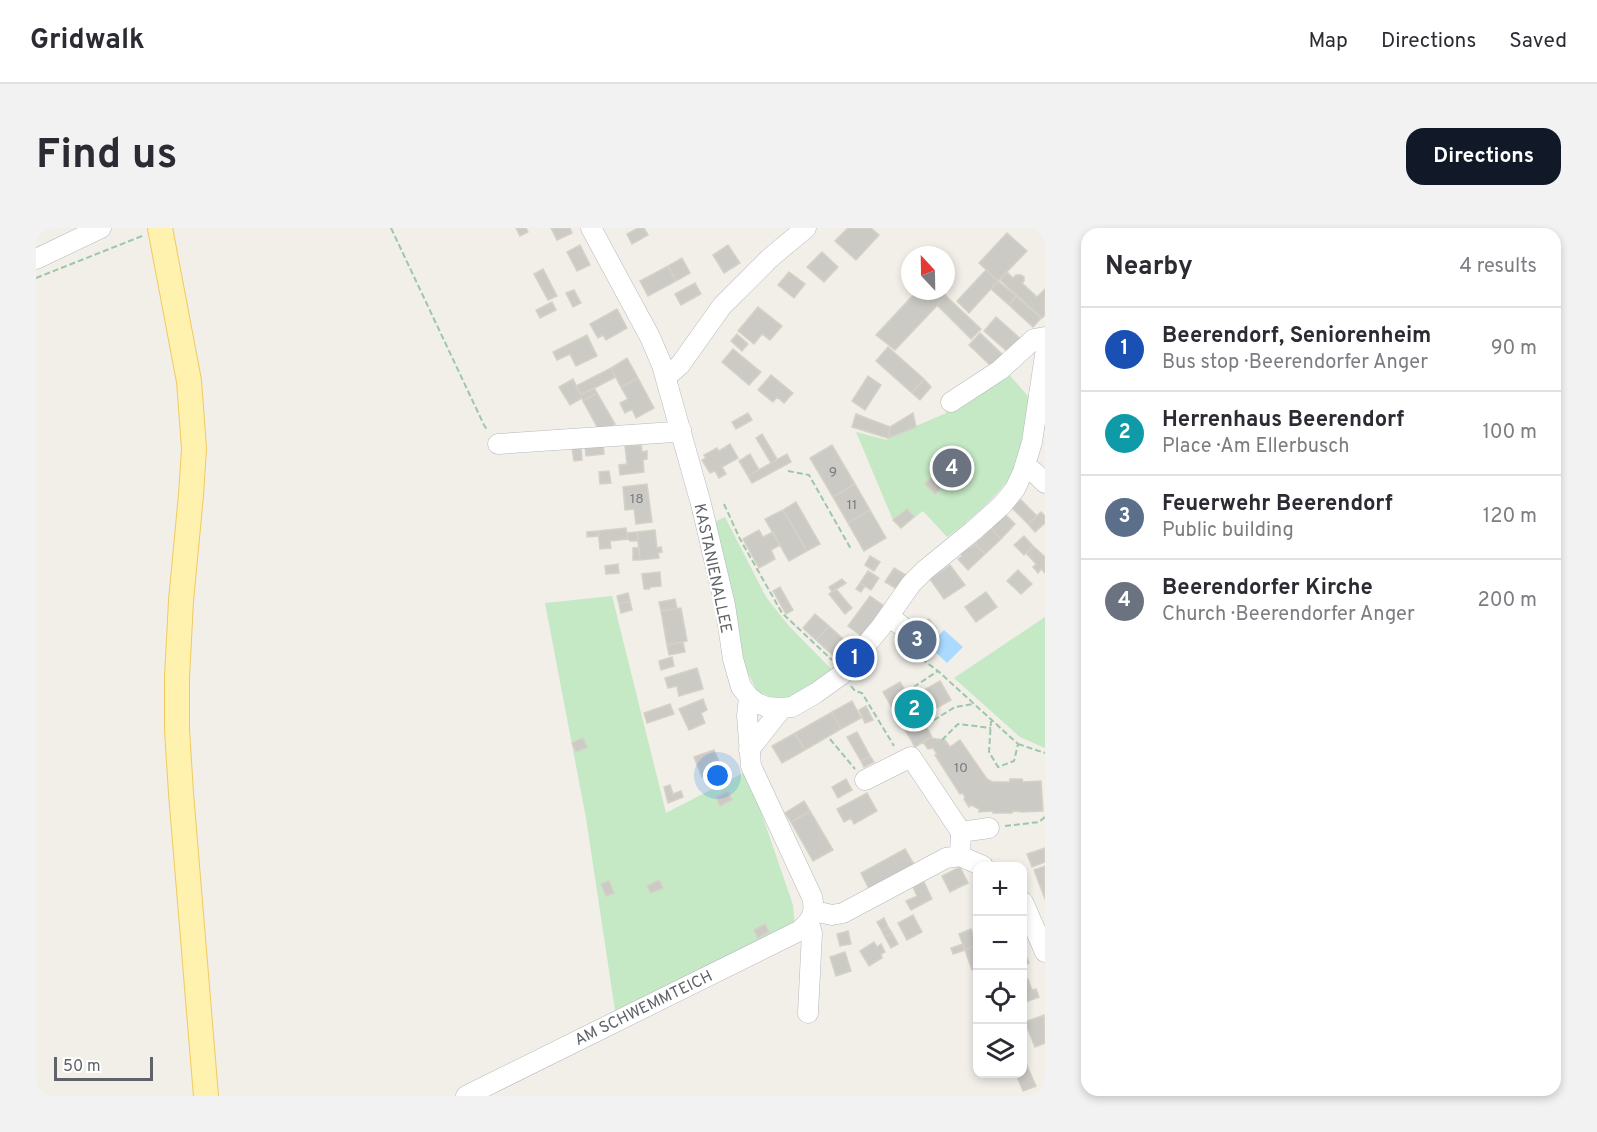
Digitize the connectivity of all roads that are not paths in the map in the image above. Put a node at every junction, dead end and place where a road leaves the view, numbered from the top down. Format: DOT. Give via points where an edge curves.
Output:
graph roads {
  1 [pos="101,228"];
  2 [pos="591,228"];
  3 [pos="160,229"];
  4 [pos="800,230"];
  5 [pos="36,259"];
  6 [pos="1045,337"];
  7 [pos="1045,355"];
  8 [pos="666,377"];
  9 [pos="951,402"];
  10 [pos="681,430"];
  11 [pos="498,444"];
  12 [pos="1025,466"];
  13 [pos="1045,483"];
  14 [pos="885,622"];
  15 [pos="909,632"];
  16 [pos="749,697"];
  17 [pos="782,708"];
  18 [pos="748,750"];
  19 [pos="865,780"];
  20 [pos="989,828"];
  21 [pos="961,832"];
  22 [pos="960,856"];
  23 [pos="975,862"];
  24 [pos="1032,908"];
  25 [pos="811,917"];
  26 [pos="1045,952"];
  27 [pos="808,1013"];
  28 [pos="206,1096"];
  29 [pos="466,1096"];
  1 -- 5 [label="street"];
  2 -- 8 [label="street, KASTANIENALLEE" via="650,337"];
  3 -- 28 [label="main road" via="187,371 194,448 177,677 177,730"];
  4 -- 8 [label="street" via="723,306 680,365"];
  6 -- 9 [label="street" via="1034,339 1000,370"];
  7 -- 12 [label="street" via="1036,424"];
  8 -- 10 [label="street, KASTANIENALLEE"];
  10 -- 11 [label="street"];
  10 -- 16 [label="street, KASTANIENALLEE" via="725,605 733,659 741,687"];
  12 -- 13 [label="street"];
  12 -- 14 [label="street" via="1015,489 1002,505 911,584"];
  14 -- 15 [label="street"];
  14 -- 17 [label="street" via="841,675 816,693"];
  16 -- 17 [label="street" via="767,707"];
  16 -- 18 [label="street, KASTANIENALLEE"];
  17 -- 18 [label="street"];
  18 -- 25 [label="street, KASTANIENALLEE" via="751,766 812,897"];
  19 -- 21 [label="street" via="911,757"];
  20 -- 21 [label="street"];
  21 -- 22 [label="street"];
  22 -- 23 [label="street"];
  22 -- 25 [label="street" via="946,858 843,913"];
  24 -- 26 [label="street"];
  25 -- 27 [label="street, KASTANIENALLEE"];
  25 -- 29 [label="street, AM SCHWEMMTEICH" via="799,931"];
}
